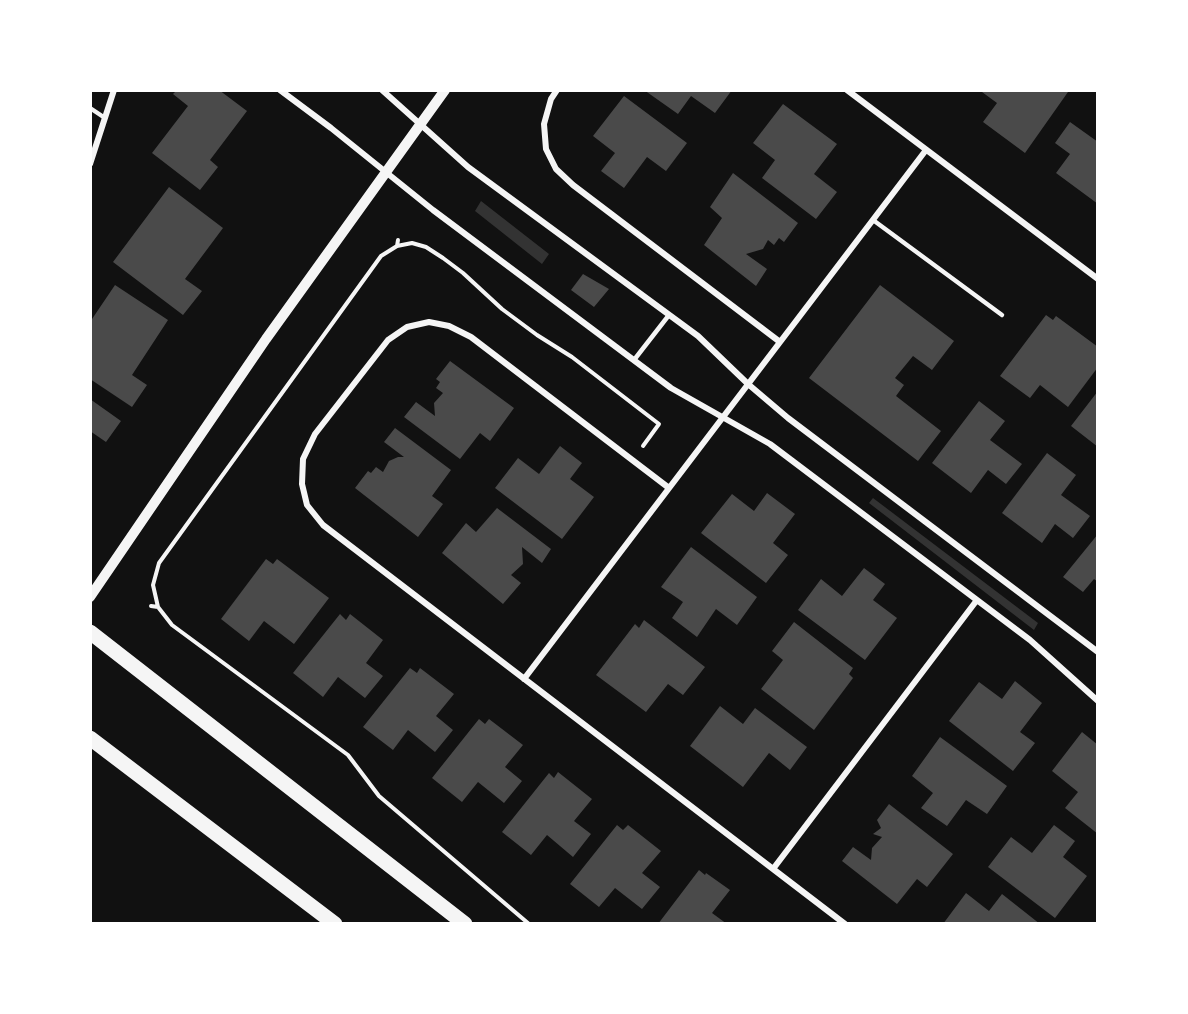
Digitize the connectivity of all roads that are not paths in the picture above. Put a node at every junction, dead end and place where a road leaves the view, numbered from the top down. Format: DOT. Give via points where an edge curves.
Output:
graph roads {
  1 [pos="114,90"];
  2 [pos="280,90"];
  3 [pos="382,90"];
  4 [pos="445,90"];
  5 [pos="557,90"];
  6 [pos="847,90"];
  7 [pos="90,108"];
  8 [pos="105,118"];
  9 [pos="420,125"];
  10 [pos="926,150"];
  11 [pos="90,164"];
  12 [pos="386,172"];
  13 [pos="873,220"];
  14 [pos="1098,279"];
  15 [pos="669,315"];
  16 [pos="1002,315"];
  17 [pos="780,342"];
  18 [pos="634,360"];
  19 [pos="748,384"];
  20 [pos="723,418"];
  21 [pos="669,488"];
  22 [pos="90,597"];
  23 [pos="977,600"];
  24 [pos="90,632"];
  25 [pos="1098,652"];
  26 [pos="524,679"];
  27 [pos="1098,701"];
  28 [pos="90,738"];
  29 [pos="773,869"];
  30 [pos="335,924"];
  31 [pos="465,924"];
  32 [pos="845,924"];
  1 -- 8 [label="street"];
  2 -- 12 [label="street"];
  3 -- 9 [label="street"];
  4 -- 9 [label="street"];
  5 -- 17 [label="street" via="544,124 546,149 556,169"];
  6 -- 10 [label="street"];
  7 -- 8 [label="lane"];
  8 -- 11 [label="street"];
  9 -- 12 [label="street"];
  9 -- 15 [label="street" via="468,167"];
  10 -- 13 [label="street"];
  10 -- 14 [label="street"];
  12 -- 18 [label="street"];
  12 -- 22 [label="street" via="266,339"];
  13 -- 16 [label="lane"];
  13 -- 17 [label="street"];
  15 -- 18 [label="lane"];
  15 -- 19 [label="street" via="698,336"];
  17 -- 19 [label="street"];
  18 -- 20 [label="street" via="671,388"];
  19 -- 20 [label="street"];
  19 -- 25 [label="street"];
  20 -- 21 [label="street"];
  20 -- 23 [label="street" via="770,444"];
  21 -- 26 [label="street"];
  21 -- 26 [label="street" via="471,337 429,322 407,327 388,340 315,434 303,459 302,484 307,505 323,525"];
  23 -- 27 [label="street" via="1030,640"];
  23 -- 29 [label="street"];
  24 -- 31 [label="main road"];
  26 -- 29 [label="street"];
  28 -- 30 [label="main road"];
  29 -- 32 [label="street"];
}
